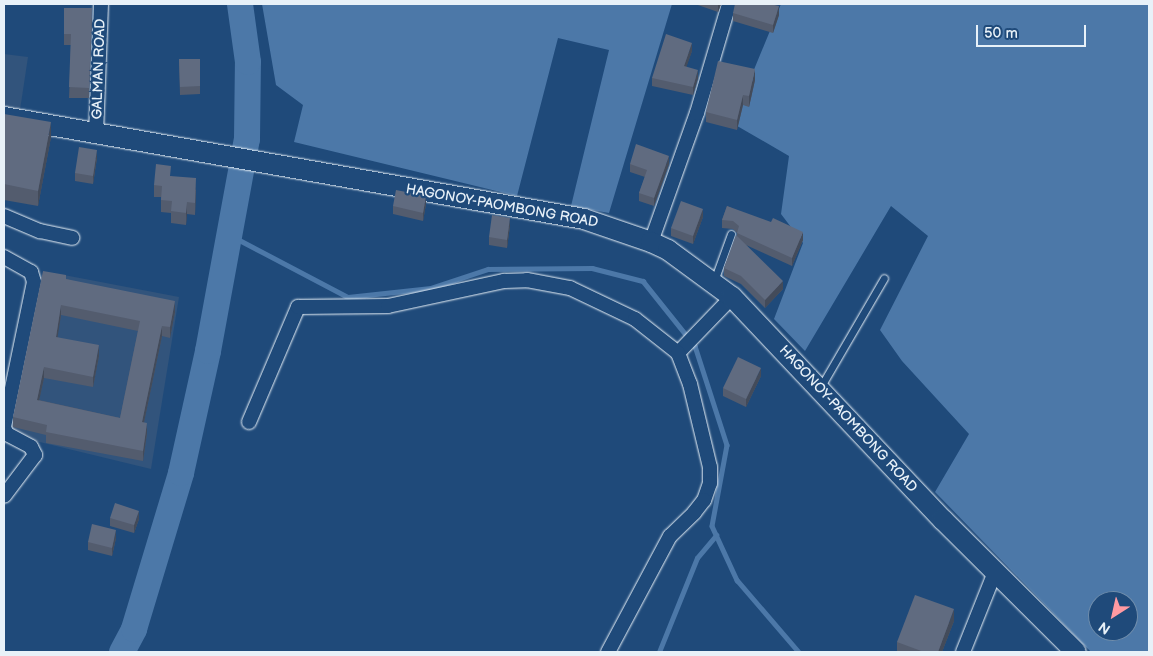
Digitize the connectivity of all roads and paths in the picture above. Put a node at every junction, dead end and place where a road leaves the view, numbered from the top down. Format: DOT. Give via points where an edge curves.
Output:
graph roads {
  1 [pos="101,4"];
  2 [pos="729,4"];
  3 [pos="4,117"];
  4 [pos="96,134"];
  5 [pos="4,216"];
  6 [pos="731,234"];
  7 [pos="72,238"];
  8 [pos="651,242"];
  9 [pos="4,257"];
  10 [pos="884,278"];
  11 [pos="713,283"];
  12 [pos="732,297"];
  13 [pos="683,348"];
  14 [pos="820,389"];
  15 [pos="249,422"];
  16 [pos="4,428"];
  17 [pos="4,496"];
  18 [pos="995,572"];
  19 [pos="608,652"];
  20 [pos="963,652"];
  21 [pos="1076,652"];
  1 -- 4 [label="street, GALMAN ROAD"];
  2 -- 8 [label="street" via="697,113"];
  3 -- 4 [label="main road, HAGONOY-PAOMBONG ROAD"];
  4 -- 8 [label="main road, HAGONOY-PAOMBONG ROAD" via="584,219"];
  5 -- 7 [label="street" via="40,231"];
  6 -- 11 [label="lane"];
  8 -- 11 [label="main road, HAGONOY-PAOMBONG ROAD"];
  9 -- 16 [label="street" via="31,272 34,282"];
  10 -- 14 [label="lane"];
  11 -- 12 [label="main road, HAGONOY-PAOMBONG ROAD"];
  12 -- 13 [label="street"];
  12 -- 14 [label="main road, HAGONOY-PAOMBONG ROAD"];
  13 -- 15 [label="street" via="610,304 570,288 527,280 504,281 388,306 298,307"];
  13 -- 19 [label="street" via="710,467 710,483 704,500 670,536"];
  14 -- 18 [label="main road, HAGONOY-PAOMBONG ROAD"];
  16 -- 17 [label="street" via="7,434 30,447 35,455"];
  18 -- 20 [label="street"];
  18 -- 21 [label="main road, HAGONOY-PAOMBONG ROAD"];
}
